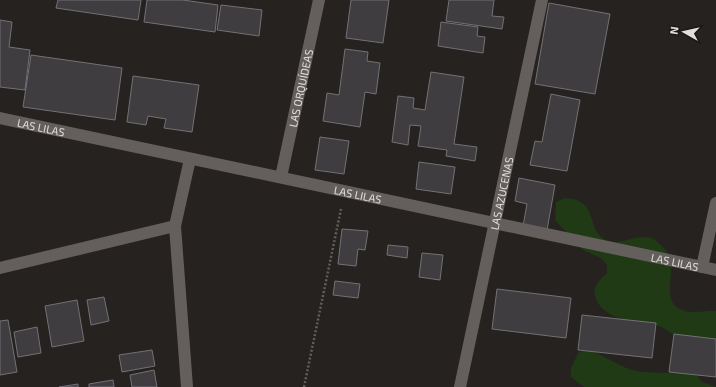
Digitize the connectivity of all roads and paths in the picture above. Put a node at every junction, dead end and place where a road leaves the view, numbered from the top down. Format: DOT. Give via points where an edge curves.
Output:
graph roads {
  1 [pos="319,0"];
  2 [pos="542,0"];
  3 [pos="0,118"];
  4 [pos="190,159"];
  5 [pos="281,177"];
  6 [pos="345,190"];
  7 [pos="716,203"];
  8 [pos="495,223"];
  9 [pos="175,226"];
  10 [pos="702,267"];
  11 [pos="0,268"];
  12 [pos="716,270"];
  13 [pos="187,387"];
  14 [pos="304,387"];
  15 [pos="460,387"];
  1 -- 5 [label="street, LAS ORQUÍDEAS"];
  2 -- 8 [label="street, LAS AZUCENAS"];
  3 -- 4 [label="street, LAS LILAS"];
  4 -- 5 [label="street, LAS LILAS"];
  4 -- 9 [label="street"];
  5 -- 6 [label="street, LAS LILAS"];
  6 -- 8 [label="street, LAS LILAS"];
  6 -- 14 [label="path"];
  7 -- 10 [label="street"];
  8 -- 10 [label="street, LAS LILAS"];
  8 -- 15 [label="street, LAS AZUCENAS"];
  9 -- 11 [label="street"];
  9 -- 13 [label="street"];
  10 -- 12 [label="street, LAS LILAS"];
}
